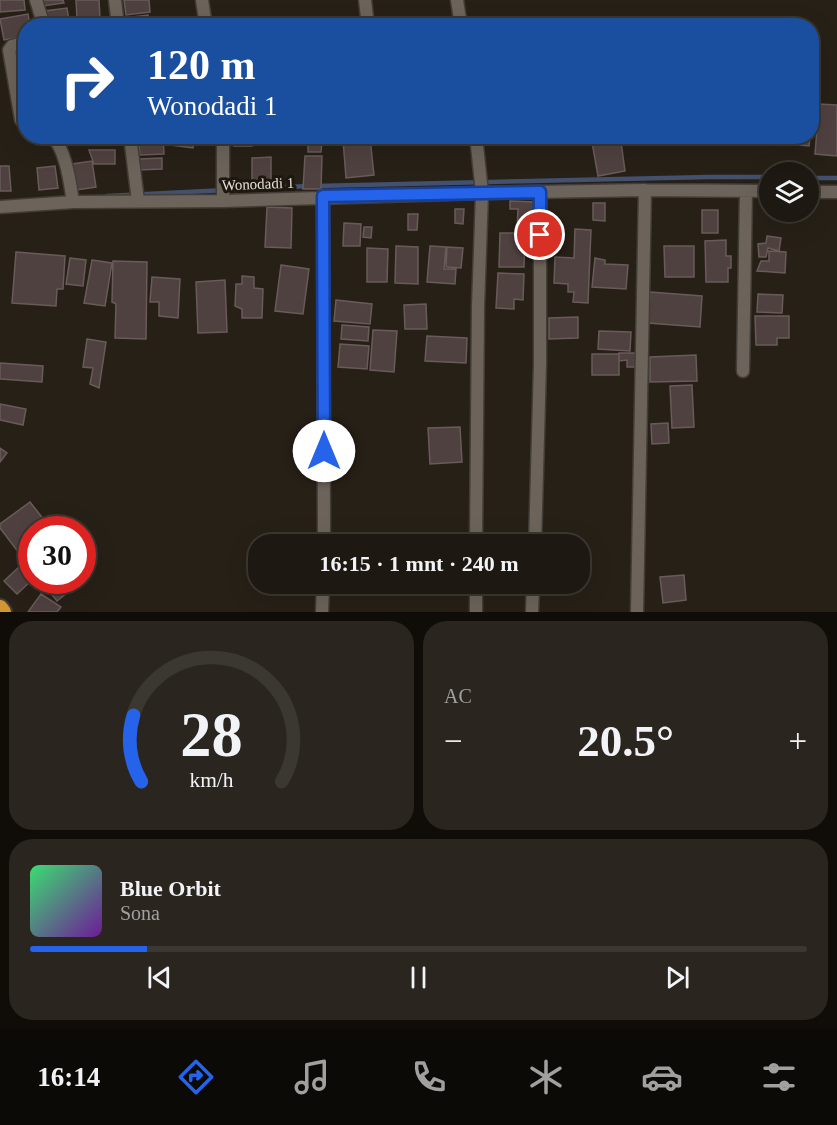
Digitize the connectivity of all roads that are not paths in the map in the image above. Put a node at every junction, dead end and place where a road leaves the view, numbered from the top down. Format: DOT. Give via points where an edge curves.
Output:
graph roads {
  1 [pos="36,0"];
  2 [pos="115,0"];
  3 [pos="202,0"];
  4 [pos="364,0"];
  5 [pos="457,0"];
  6 [pos="42,18"];
  7 [pos="117,18"];
  8 [pos="205,18"];
  9 [pos="367,18"];
  10 [pos="460,18"];
  11 [pos="18,44"];
  12 [pos="18,102"];
  13 [pos="58,144"];
  14 [pos="131,144"];
  15 [pos="223,144"];
  16 [pos="477,144"];
  17 [pos="645,190"];
  18 [pos="746,191"];
  19 [pos="759,191"];
  20 [pos="540,192"];
  21 [pos="819,192"];
  22 [pos="837,192"];
  23 [pos="223,193"];
  24 [pos="482,193"];
  25 [pos="323,196"];
  26 [pos="138,201"];
  27 [pos="73,202"];
  28 [pos="0,207"];
  29 [pos="743,371"];
  30 [pos="324,534"];
  31 [pos="476,534"];
  32 [pos="535,534"];
  33 [pos="323,594"];
  34 [pos="476,594"];
  35 [pos="533,594"];
  36 [pos="0,608"];
  37 [pos="3,612"];
  38 [pos="322,612"];
  39 [pos="476,612"];
  40 [pos="532,612"];
  41 [pos="637,612"];
  1 -- 6 [label="street"];
  2 -- 7 [label="street"];
  3 -- 8 [label="street"];
  4 -- 9 [label="street"];
  5 -- 10 [label="street"];
  11 -- 12 [label="street" via="9,50"];
  13 -- 27 [label="street"];
  14 -- 26 [label="street"];
  15 -- 23 [label="street"];
  16 -- 24 [label="street"];
  17 -- 18 [label="street, Wonodadi 1"];
  17 -- 20 [label="street, Wonodadi 1"];
  17 -- 41 [label="street"];
  18 -- 19 [label="street, Wonodadi 1"];
  18 -- 29 [label="street"];
  20 -- 24 [label="street, Wonodadi 1"];
  20 -- 32 [label="street"];
  21 -- 22 [label="street"];
  23 -- 25 [label="street, Wonodadi 1"];
  23 -- 26 [label="street, Wonodadi 1"];
  24 -- 25 [label="street, Wonodadi 1"];
  24 -- 31 [label="street"];
  25 -- 30 [label="street"];
  26 -- 27 [label="street, Wonodadi 1"];
  27 -- 28 [label="street, Wonodadi 1"];
  33 -- 38 [label="street"];
  34 -- 39 [label="street"];
  35 -- 40 [label="street"];
  36 -- 37 [label="highway"];
}
